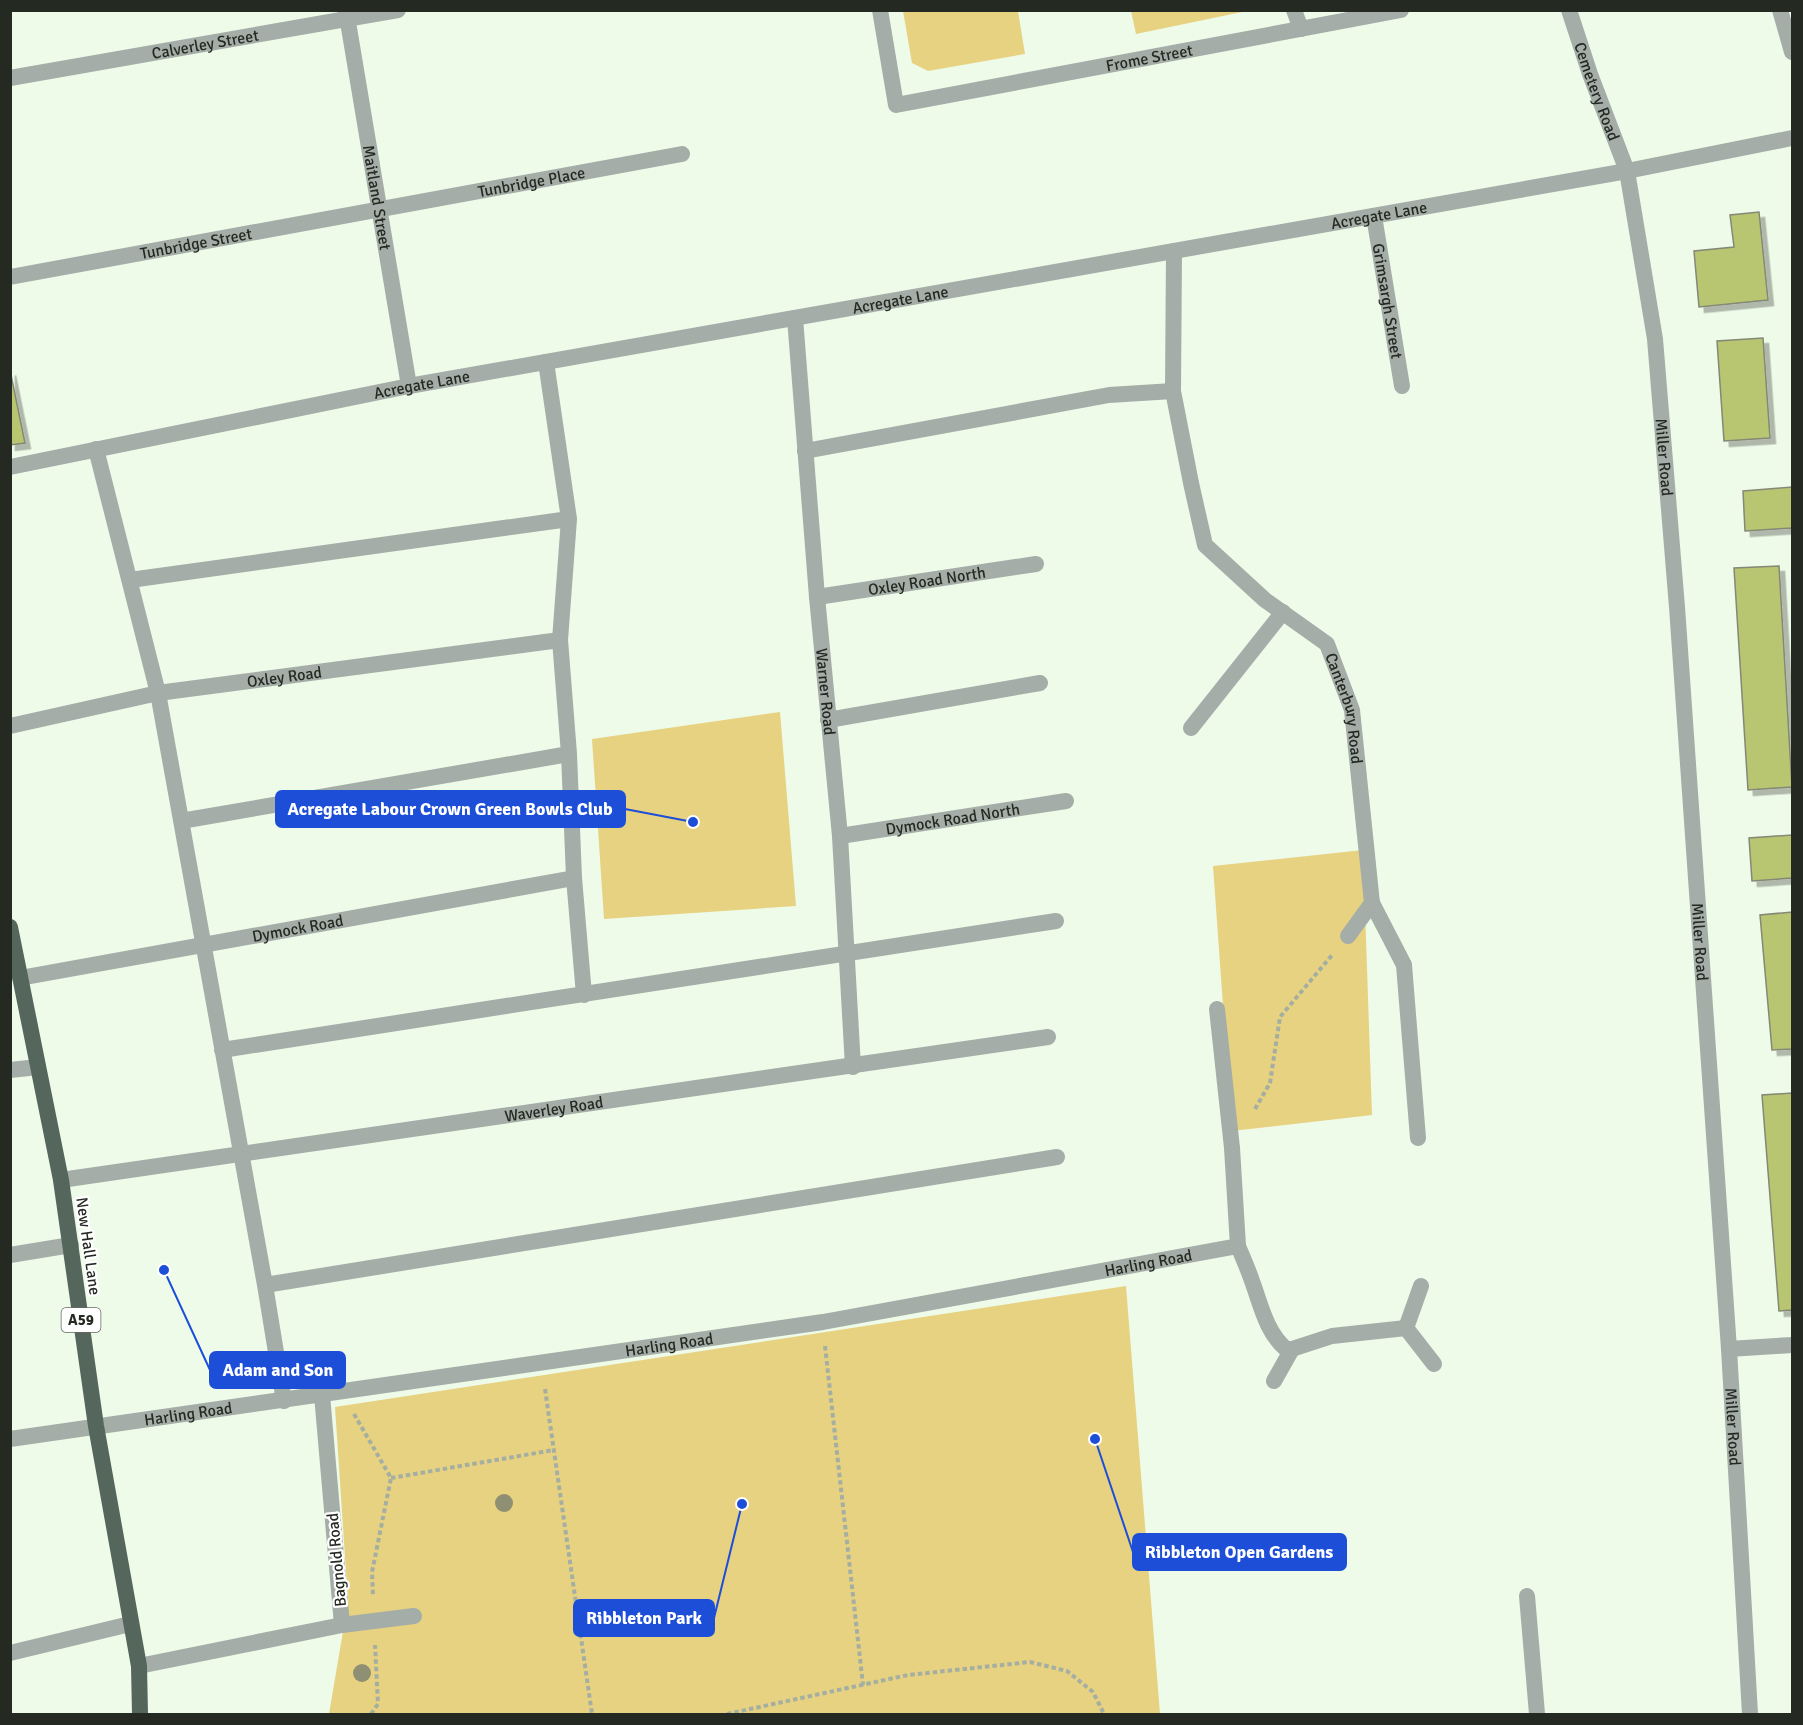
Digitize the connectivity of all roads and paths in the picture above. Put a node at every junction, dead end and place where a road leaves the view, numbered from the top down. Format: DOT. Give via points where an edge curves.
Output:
graph roads {
  1 [pos="398,10"];
  2 [pos="880,10"];
  3 [pos="1294,10"];
  4 [pos="1401,10"];
  5 [pos="1569,10"];
  6 [pos="1780,10"];
  7 [pos="346,15"];
  8 [pos="1301,29"];
  9 [pos="1792,52"];
  10 [pos="10,78"];
  11 [pos="1792,138"];
  12 [pos="682,154"];
  13 [pos="1627,171"];
  14 [pos="380,209"];
  15 [pos="1374,216"];
  16 [pos="1174,251"];
  17 [pos="10,277"];
  18 [pos="795,318"];
  19 [pos="546,362"];
  20 [pos="409,386"];
  21 [pos="1402,386"];
  22 [pos="1173,391"];
  23 [pos="96,450"];
  24 [pos="806,451"];
  25 [pos="10,467"];
  26 [pos="569,519"];
  27 [pos="1036,564"];
  28 [pos="130,580"];
  29 [pos="817,597"];
  30 [pos="1283,612"];
  31 [pos="560,640"];
  32 [pos="1040,683"];
  33 [pos="158,693"];
  34 [pos="828,720"];
  35 [pos="10,726"];
  36 [pos="1191,728"];
  37 [pos="570,754"];
  38 [pos="1066,801"];
  39 [pos="181,820"];
  40 [pos="840,836"];
  41 [pos="574,878"];
  42 [pos="1372,903"];
  43 [pos="1056,921"];
  44 [pos="10,927"];
  45 [pos="1348,936"];
  46 [pos="203,946"];
  47 [pos="846,955"];
  48 [pos="20,978"];
  49 [pos="584,995"];
  50 [pos="1217,1009"];
  51 [pos="1048,1037"];
  52 [pos="222,1050"];
  53 [pos="38,1067"];
  54 [pos="853,1067"];
  55 [pos="10,1070"];
  56 [pos="1254,1110"];
  57 [pos="1418,1138"];
  58 [pos="241,1154"];
  59 [pos="1057,1157"];
  60 [pos="61,1180"];
  61 [pos="70,1245"];
  62 [pos="1238,1246"];
  63 [pos="10,1256"];
  64 [pos="265,1285"];
  65 [pos="1421,1286"];
  66 [pos="823,1322"];
  67 [pos="1406,1328"];
  68 [pos="1792,1346"];
  69 [pos="1292,1349"];
  70 [pos="1729,1349"];
  71 [pos="541,1363"];
  72 [pos="1434,1364"];
  73 [pos="1274,1381"];
  74 [pos="341,1392"];
  75 [pos="322,1395"];
  76 [pos="284,1401"];
  77 [pos="96,1426"];
  78 [pos="10,1439"];
  79 [pos="554,1450"];
  80 [pos="391,1478"];
  81 [pos="1527,1596"];
  82 [pos="414,1616"];
  83 [pos="374,1621"];
  84 [pos="130,1624"];
  85 [pos="342,1625"];
  86 [pos="10,1653"];
  87 [pos="139,1666"];
  88 [pos="862,1685"];
  89 [pos="140,1714"];
  90 [pos="371,1714"];
  91 [pos="592,1714"];
  92 [pos="727,1714"];
  93 [pos="1104,1714"];
  94 [pos="1537,1714"];
  95 [pos="1750,1714"];
  1 -- 7 [label="street, Calverley Street"];
  2 -- 8 [label="street, Frome Street" via="896,105"];
  3 -- 8 [label="street"];
  4 -- 8 [label="street, Frome Street"];
  5 -- 13 [label="street, Cemetery Road"];
  6 -- 9 [label="street"];
  7 -- 10 [label="street, Calverley Street"];
  7 -- 14 [label="street, Maitland Street"];
  11 -- 13 [label="street, Acregate Lane"];
  12 -- 14 [label="street, Tunbridge Place"];
  13 -- 15 [label="street, Acregate Lane"];
  13 -- 70 [label="street, Miller Road" via="1656,351"];
  14 -- 17 [label="street, Tunbridge Street"];
  14 -- 20 [label="street, Maitland Street"];
  15 -- 16 [label="street, Acregate Lane"];
  15 -- 21 [label="street, Grimsargh Street"];
  16 -- 18 [label="street, Acregate Lane"];
  16 -- 22 [label="street, Canterbury Road"];
  18 -- 19 [label="street, Acregate Lane"];
  18 -- 24 [label="street, Warner Road"];
  19 -- 20 [label="street, Acregate Lane"];
  19 -- 26 [label="street"];
  20 -- 23 [label="street, Acregate Lane"];
  22 -- 24 [label="street" via="1110,395"];
  22 -- 30 [label="street, Canterbury Road" via="1205,545"];
  23 -- 25 [label="street, Acregate Lane"];
  23 -- 28 [label="street"];
  24 -- 29 [label="street, Warner Road"];
  26 -- 28 [label="street"];
  26 -- 31 [label="street"];
  27 -- 29 [label="street, Oxley Road North"];
  28 -- 33 [label="street"];
  29 -- 34 [label="street, Warner Road"];
  30 -- 36 [label="street"];
  30 -- 42 [label="street, Canterbury Road" via="1327,644 1352,711"];
  31 -- 33 [label="street, Oxley Road"];
  31 -- 37 [label="street"];
  32 -- 34 [label="street"];
  33 -- 35 [label="street, Oxley Road"];
  33 -- 39 [label="street"];
  34 -- 40 [label="street, Warner Road"];
  37 -- 39 [label="street"];
  37 -- 41 [label="street"];
  38 -- 40 [label="street, Dymock Road North"];
  39 -- 46 [label="street"];
  40 -- 47 [label="street, Warner Road"];
  41 -- 46 [label="street, Dymock Road"];
  41 -- 49 [label="street"];
  42 -- 45 [label="street"];
  42 -- 57 [label="street" via="1404,965"];
  43 -- 47 [label="street"];
  44 -- 48 [label="highway, New Hall Lane / A59"];
  45 -- 56 [label="path" via="1280,1017 1270,1083"];
  46 -- 48 [label="street, Dymock Road"];
  46 -- 52 [label="street"];
  47 -- 49 [label="street"];
  47 -- 54 [label="street, Warner Road"];
  48 -- 53 [label="highway, New Hall Lane / A59"];
  49 -- 52 [label="street"];
  50 -- 62 [label="street"];
  51 -- 54 [label="street, Waverley Road"];
  52 -- 58 [label="street"];
  53 -- 55 [label="street"];
  53 -- 60 [label="highway, New Hall Lane / A59"];
  54 -- 58 [label="street, Waverley Road"];
  58 -- 60 [label="street, Waverley Road"];
  58 -- 64 [label="street"];
  59 -- 64 [label="street"];
  60 -- 61 [label="highway, New Hall Lane / A59"];
  61 -- 63 [label="street"];
  61 -- 77 [label="highway, New Hall Lane / A59"];
  62 -- 66 [label="street, Harling Road"];
  62 -- 69 [label="street" via="1263,1314 1275,1336 1286,1349"];
  64 -- 76 [label="street"];
  65 -- 67 [label="street"];
  66 -- 71 [label="street, Harling Road"];
  66 -- 88 [label="path"];
  67 -- 69 [label="street" via="1340,1334"];
  67 -- 72 [label="street"];
  68 -- 70 [label="street"];
  69 -- 73 [label="street"];
  70 -- 95 [label="street, Miller Road"];
  71 -- 74 [label="street, Harling Road"];
  71 -- 79 [label="path"];
  74 -- 75 [label="street, Harling Road"];
  74 -- 80 [label="path"];
  75 -- 76 [label="street, Harling Road"];
  75 -- 85 [label="street, Bagnold Road"];
  76 -- 77 [label="street, Harling Road"];
  77 -- 78 [label="street, Harling Road"];
  77 -- 84 [label="highway, New Hall Lane / A59"];
  79 -- 80 [label="path"];
  79 -- 91 [label="path"];
  80 -- 83 [label="path" via="372,1572"];
  81 -- 94 [label="street"];
  82 -- 83 [label="street"];
  83 -- 85 [label="street"];
  83 -- 90 [label="path" via="378,1704"];
  84 -- 86 [label="street"];
  84 -- 87 [label="highway, New Hall Lane / A59"];
  85 -- 87 [label="street, Bagnold Road"];
  87 -- 89 [label="highway, New Hall Lane / A59"];
  88 -- 92 [label="path"];
  88 -- 93 [label="path" via="908,1675 1030,1662 1067,1671 1093,1692"];
}
